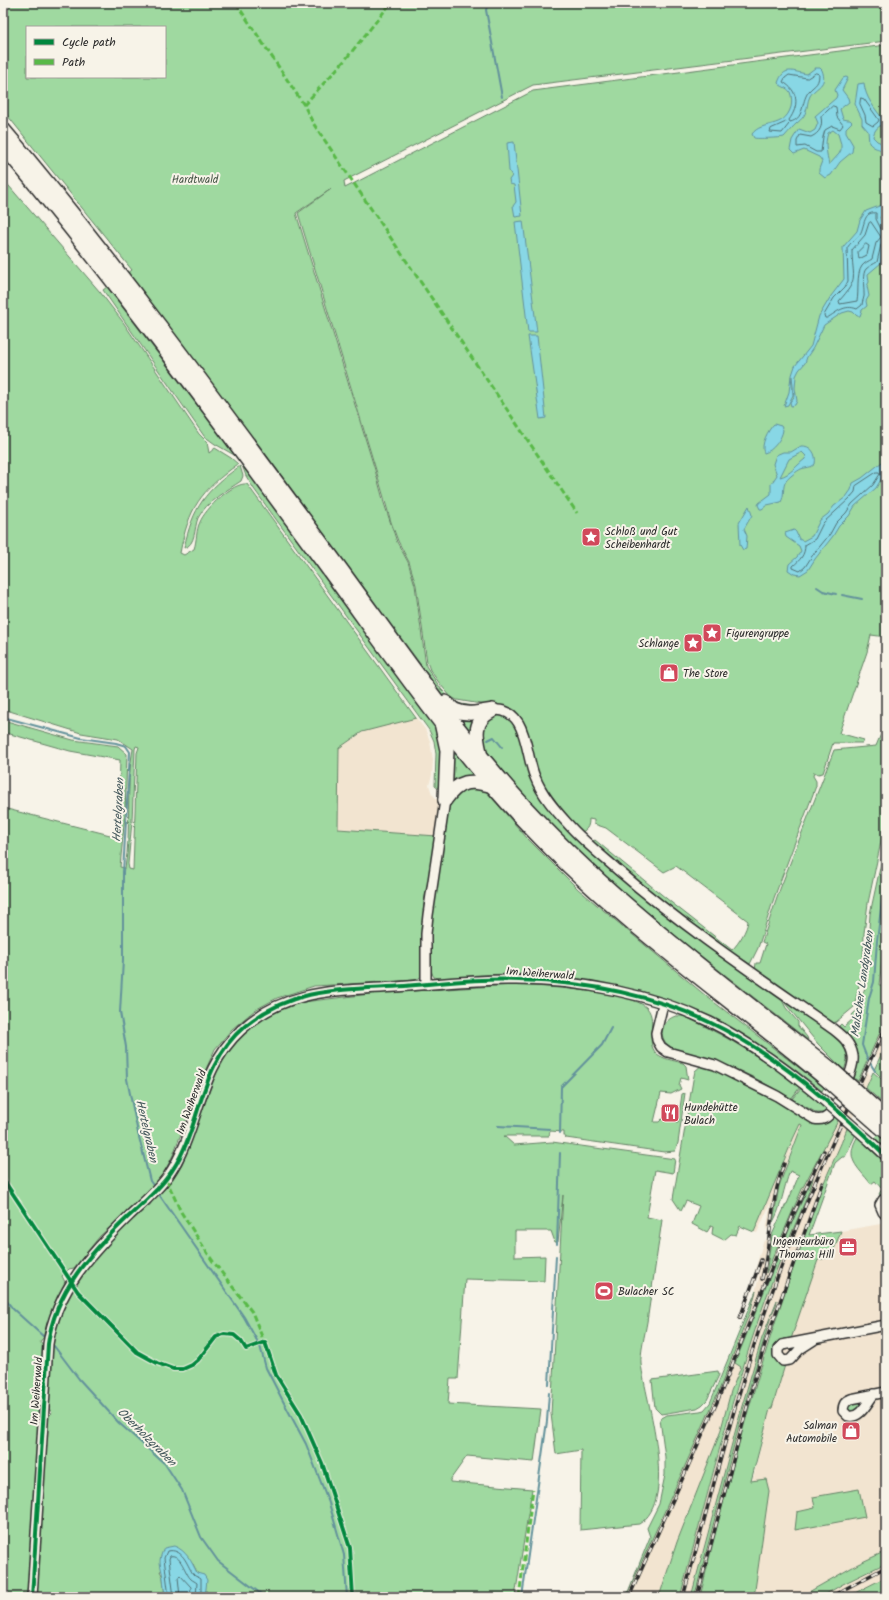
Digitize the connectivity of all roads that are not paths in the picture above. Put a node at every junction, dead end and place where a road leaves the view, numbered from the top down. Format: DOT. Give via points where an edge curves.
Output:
graph roads {
  1 [pos="3,129"];
  2 [pos="3,146"];
  3 [pos="435,696"];
  4 [pos="493,710"];
  5 [pos="440,720"];
  6 [pos="481,756"];
  7 [pos="493,786"];
  8 [pos="445,800"];
  9 [pos="426,985"];
  10 [pos="662,1004"];
  11 [pos="831,1077"];
  12 [pos="884,1119"];
  13 [pos="886,1156"];
  14 [pos="886,1198"];
  15 [pos="886,1215"];
  16 [pos="886,1325"];
  17 [pos="814,1340"];
  18 [pos="886,1392"];
  19 [pos="874,1394"];
  20 [pos="32,1597"];
  1 -- 3 [label="highway" via="118,271 189,364"];
  2 -- 5 [label="highway" via="158,340"];
  3 -- 4 [label="highway" via="463,713"];
  3 -- 6 [label="highway"];
  4 -- 6 [label="highway" via="481,719 477,728"];
  4 -- 10 [label="street" via="508,712 516,718 539,787 559,814 582,838 651,898 727,956 845,1039 853,1056 853,1064 832,1113 821,1120 814,1119 715,1065 668,1052 661,1047 656,1033"];
  5 -- 7 [label="highway"];
  5 -- 8 [label="highway" via="448,750"];
  6 -- 11 [label="highway" via="540,823 608,888"];
  7 -- 8 [label="highway" via="468,782 456,787"];
  7 -- 11 [label="highway" via="531,830 594,890"];
  8 -- 9 [label="street" via="426,934"];
  9 -- 10 [label="street, Im Weiherwald" via="492,980 538,980 610,989"];
  9 -- 20 [label="street, Im Weiherwald" via="310,994 280,1004 254,1019 222,1052 202,1093 178,1160 169,1175 91,1254 72,1281 55,1315 48,1344"];
  10 -- 13 [label="street, Im Weiherwald, bridge" via="710,1022 787,1070"];
  11 -- 12 [label="highway, bridge"];
  11 -- 12 [label="highway, bridge" via="851,1087"];
  14 -- 15 [label="street" via="880,1205"];
  16 -- 17 [label="street"];
  18 -- 19 [label="street"];
}
